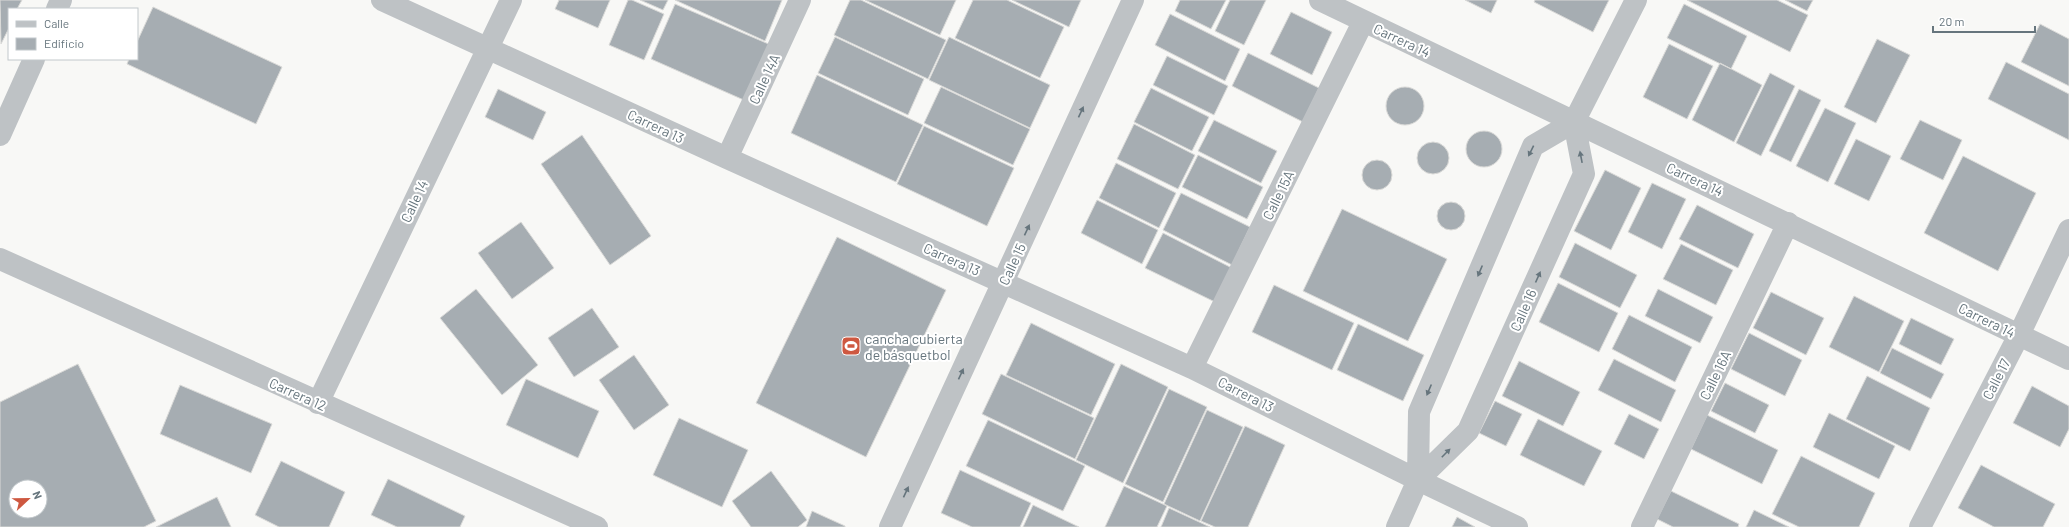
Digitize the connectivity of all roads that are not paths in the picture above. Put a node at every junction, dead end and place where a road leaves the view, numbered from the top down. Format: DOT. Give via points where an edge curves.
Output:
graph roads {
  1 [pos="382,0"];
  2 [pos="511,0"];
  3 [pos="800,0"];
  4 [pos="1133,0"];
  5 [pos="1320,0"];
  6 [pos="1636,0"];
  7 [pos="1363,22"];
  8 [pos="487,48"];
  9 [pos="34,60"];
  10 [pos="1574,122"];
  11 [pos="0,135"];
  12 [pos="728,158"];
  13 [pos="1788,223"];
  14 [pos="2069,230"];
  15 [pos="0,259"];
  16 [pos="1003,282"];
  17 [pos="2019,335"];
  18 [pos="2069,359"];
  19 [pos="1192,368"];
  20 [pos="318,403"];
  21 [pos="1418,480"];
  22 [pos="597,527"];
  23 [pos="890,527"];
  24 [pos="1397,527"];
  25 [pos="1517,527"];
  26 [pos="1642,527"];
  27 [pos="1920,527"];
  1 -- 8 [label="street, Carrera 13"];
  2 -- 8 [label="street, Calle 14"];
  3 -- 12 [label="street, Calle 14A"];
  16 -- 4 [label="street, Calle 15, one-way"];
  5 -- 7 [label="street, Carrera 14"];
  6 -- 10 [label="street"];
  7 -- 10 [label="street, Carrera 14"];
  7 -- 19 [label="street, Calle 15A"];
  8 -- 12 [label="street, Carrera 13"];
  8 -- 20 [label="street, Calle 14"];
  9 -- 11 [label="street"];
  10 -- 13 [label="street, Carrera 14"];
  10 -- 21 [label="street, Calle 16, one-way" via="1533,146 1419,412"];
  21 -- 10 [label="street, Calle 16, one-way" via="1468,431 1584,174"];
  12 -- 16 [label="street, Carrera 13"];
  13 -- 17 [label="street, Carrera 14"];
  13 -- 26 [label="street, Calle 16A"];
  14 -- 17 [label="street, Calle 17"];
  15 -- 20 [label="street, Carrera 12"];
  16 -- 19 [label="street, Carrera 13"];
  23 -- 16 [label="street, Calle 15, one-way"];
  17 -- 18 [label="street, Carrera 14"];
  17 -- 27 [label="street, Calle 17"];
  19 -- 21 [label="street, Carrera 13"];
  20 -- 22 [label="street, Carrera 12"];
  21 -- 24 [label="street, Calle 16"];
  21 -- 25 [label="street, Carrera 13"];
}
